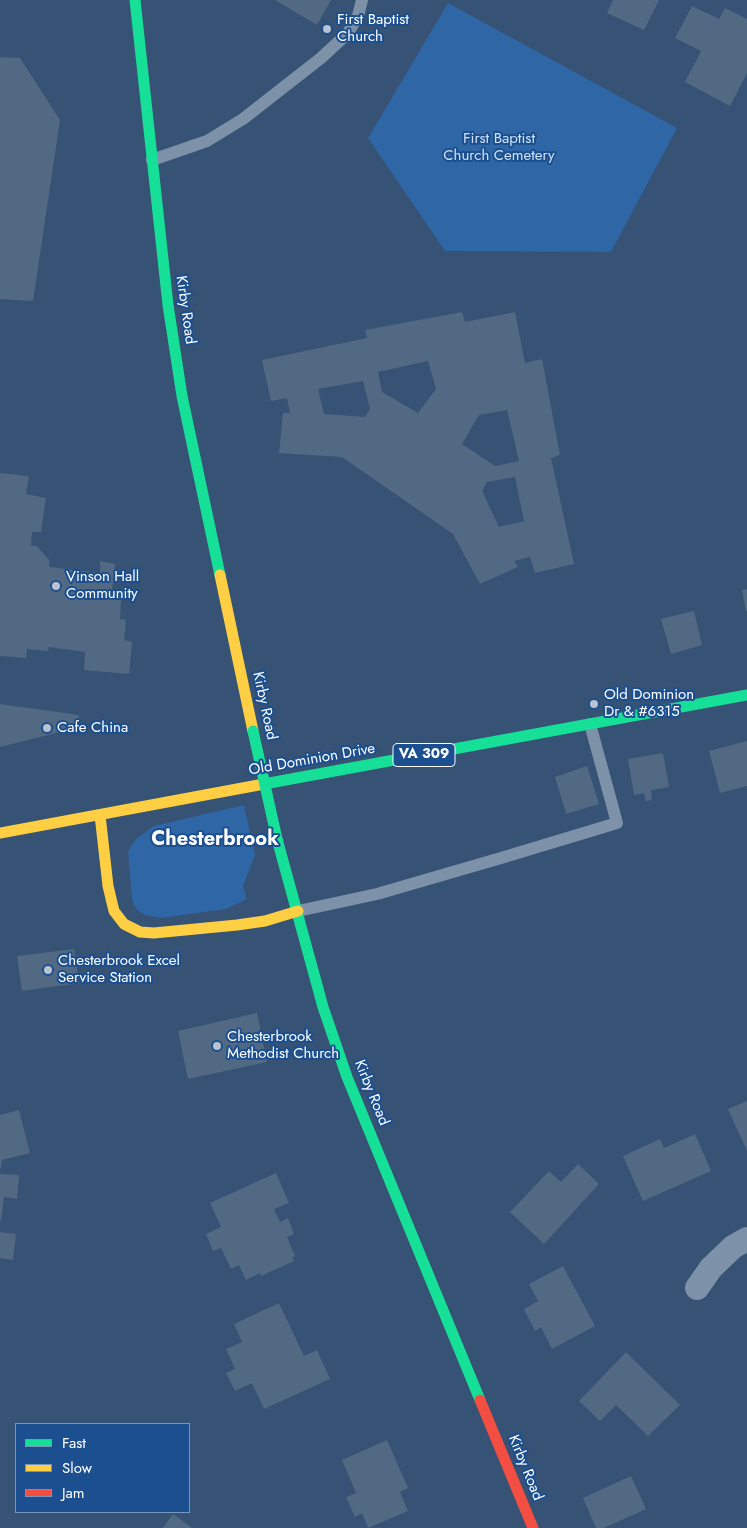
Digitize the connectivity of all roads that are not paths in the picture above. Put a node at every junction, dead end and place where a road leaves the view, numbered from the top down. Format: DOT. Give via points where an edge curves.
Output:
graph roads {
  1 [pos="135,0"];
  2 [pos="362,0"];
  3 [pos="152,160"];
  4 [pos="747,695"];
  5 [pos="590,724"];
  6 [pos="100,815"];
  7 [pos="0,833"];
  8 [pos="298,911"];
  9 [pos="747,1239"];
  10 [pos="697,1288"];
  11 [pos="533,1528"];
  1 -- 3 [label="main road, Kirby Road"];
  2 -- 3 [label="lane" via="358,16 348,33 243,119 206,141"];
  3 -- 8 [label="main road, Kirby Road, bridge" via="182,396 253,731"];
  4 -- 5 [label="main road, Old Dominion Drive / VA 309"];
  5 -- 6 [label="main road, Old Dominion Drive / VA 309"];
  5 -- 8 [label="lane" via="617,823 377,894"];
  6 -- 7 [label="main road, Old Dominion Drive / VA 309"];
  6 -- 8 [label="main road" via="114,911 124,924 140,932 237,925"];
  8 -- 11 [label="main road, Kirby Road" via="323,1007 347,1076"];
  9 -- 10 [label="street" via="711,1268"];
}
